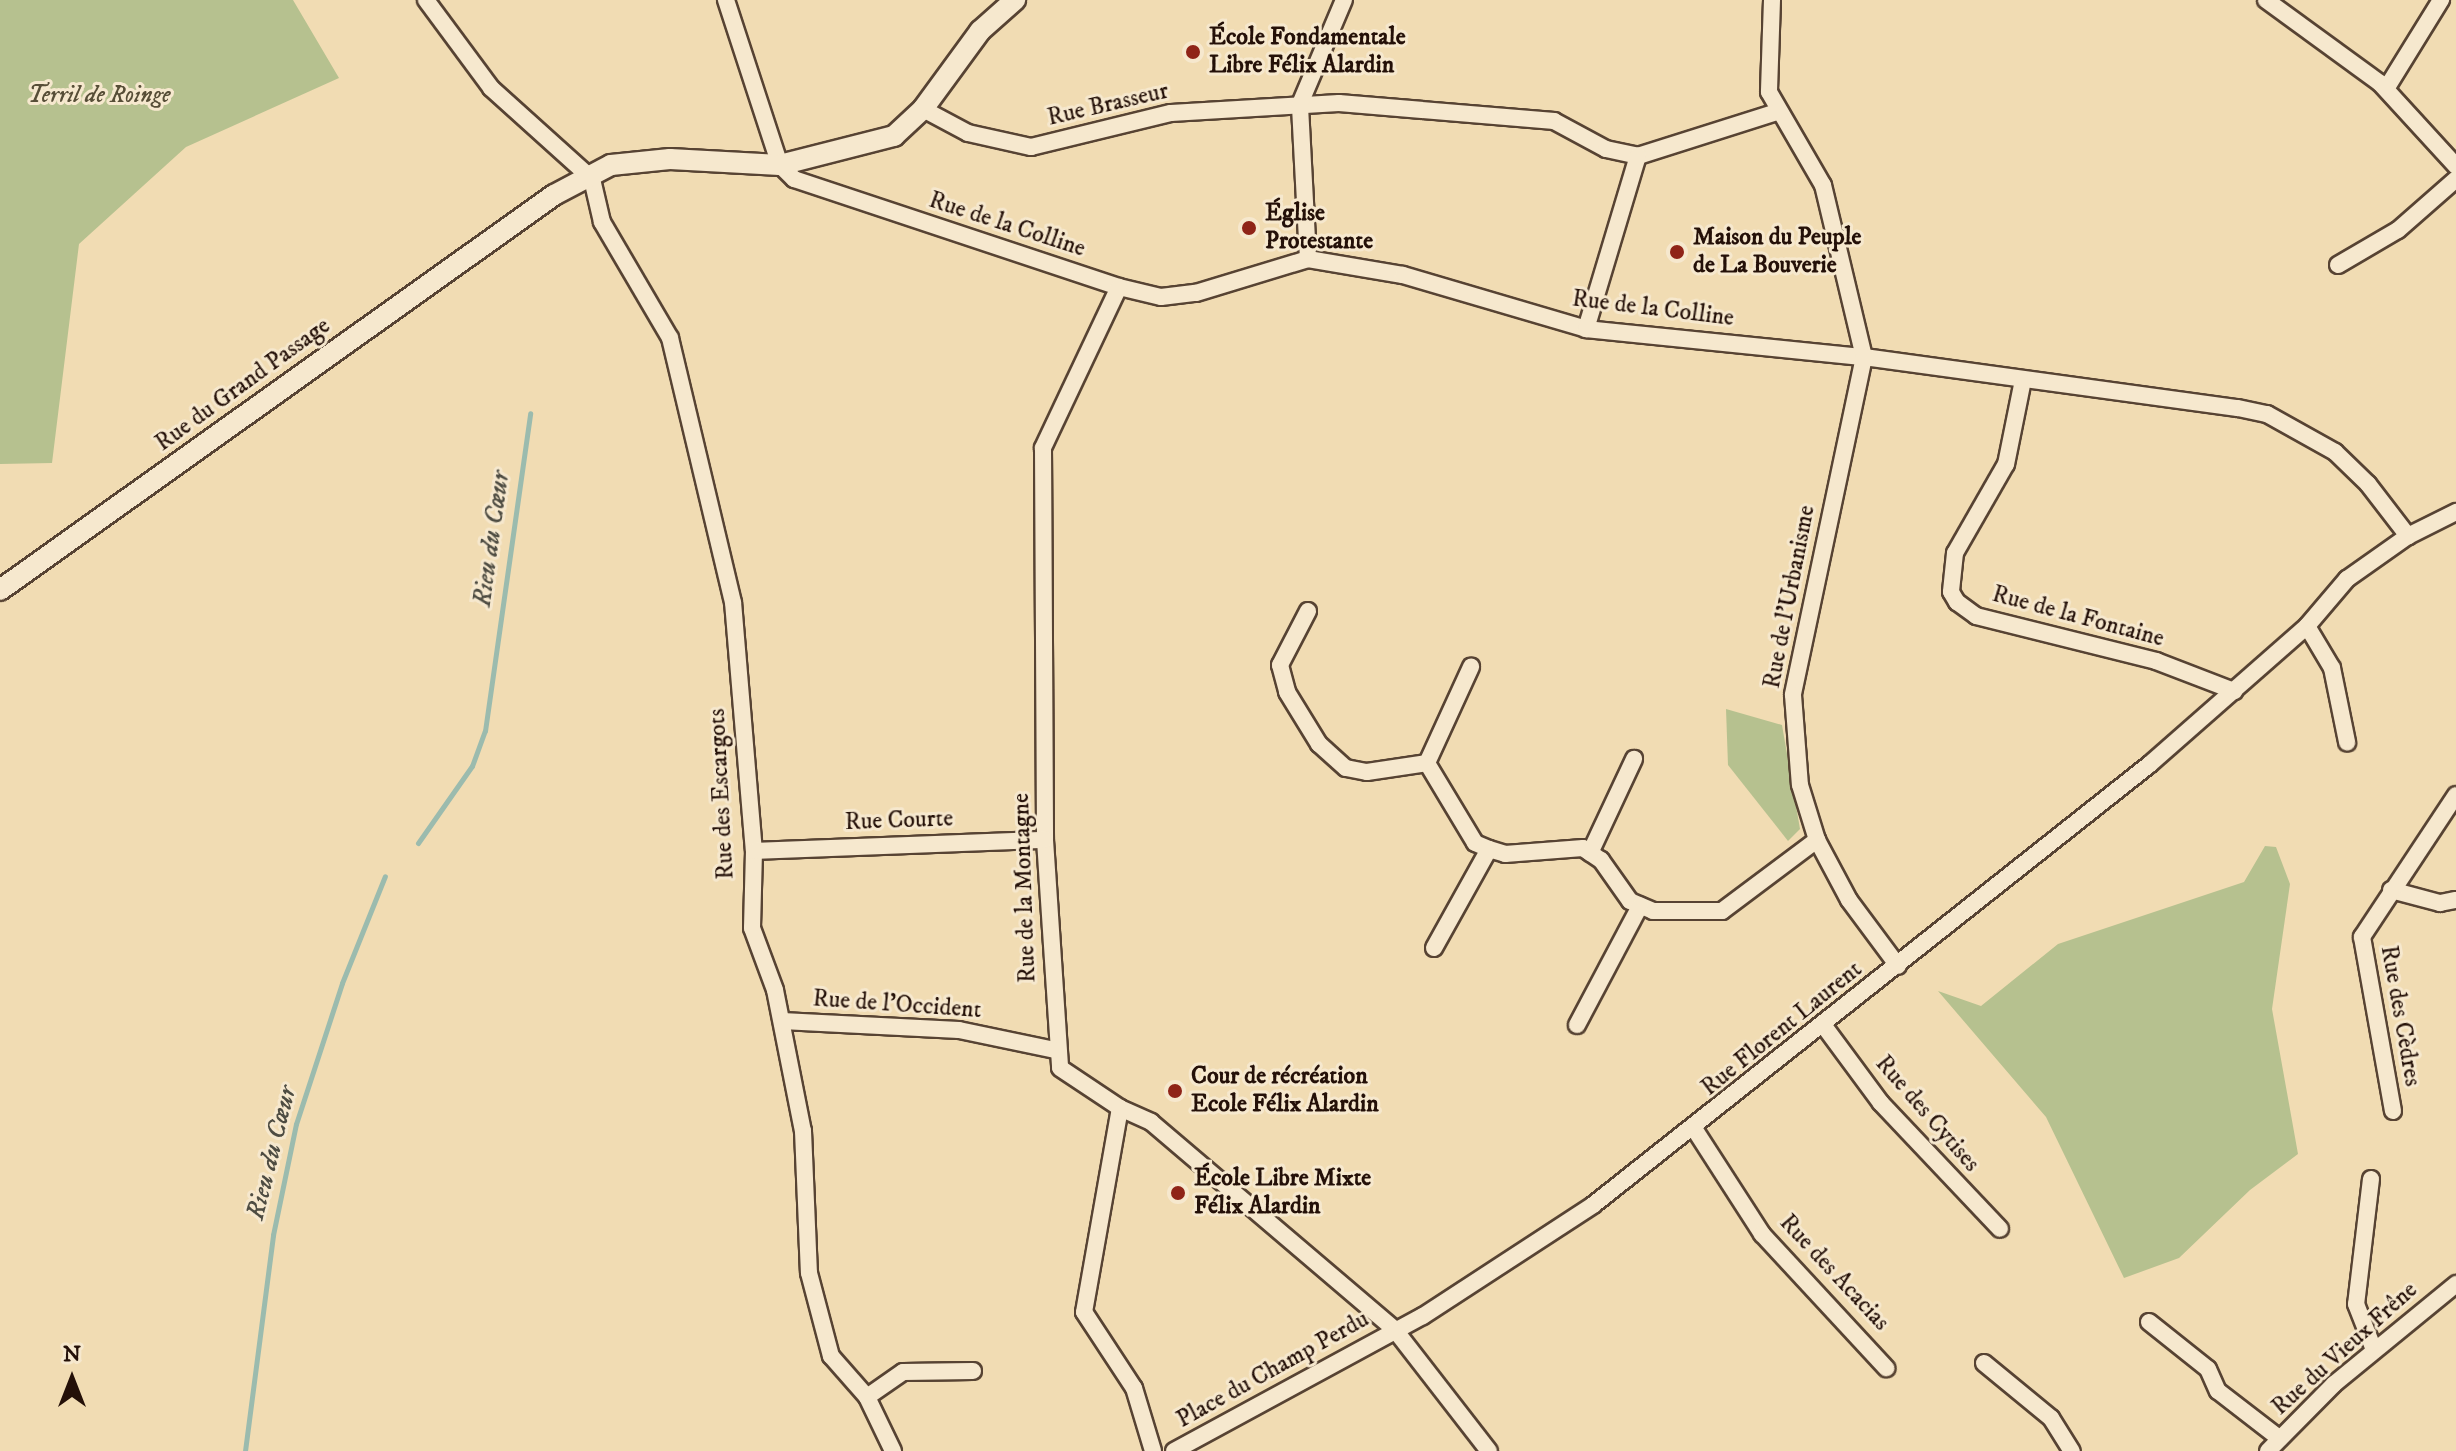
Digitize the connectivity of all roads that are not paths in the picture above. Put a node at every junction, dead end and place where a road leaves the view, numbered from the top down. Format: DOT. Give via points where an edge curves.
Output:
graph roads {
  1 [pos="426,0"];
  2 [pos="726,0"];
  3 [pos="1015,0"];
  4 [pos="1344,0"];
  5 [pos="1772,0"];
  6 [pos="2266,0"];
  7 [pos="2441,0"];
  8 [pos="2386,89"];
  9 [pos="1300,104"];
  10 [pos="923,109"];
  11 [pos="1777,112"];
  12 [pos="1638,156"];
  13 [pos="780,165"];
  14 [pos="2456,166"];
  15 [pos="592,179"];
  16 [pos="2456,179"];
  17 [pos="1308,259"];
  18 [pos="2338,265"];
  19 [pos="1119,287"];
  20 [pos="1586,329"];
  21 [pos="1864,357"];
  22 [pos="2023,380"];
  23 [pos="2456,512"];
  24 [pos="2408,536"];
  25 [pos="0,590"];
  26 [pos="1308,611"];
  27 [pos="2307,626"];
  28 [pos="1471,667"];
  29 [pos="2234,691"];
  30 [pos="2347,742"];
  31 [pos="1634,759"];
  32 [pos="1427,763"];
  33 [pos="2456,795"];
  34 [pos="1045,840"];
  35 [pos="1817,840"];
  36 [pos="1489,849"];
  37 [pos="754,851"];
  38 [pos="1590,853"];
  39 [pos="2391,890"];
  40 [pos="2456,900"];
  41 [pos="1640,906"];
  42 [pos="1434,948"];
  43 [pos="1898,966"];
  44 [pos="782,1021"];
  45 [pos="1577,1025"];
  46 [pos="1824,1026"];
  47 [pos="1055,1050"];
  48 [pos="1120,1108"];
  49 [pos="2393,1111"];
  50 [pos="1695,1130"];
  51 [pos="2371,1179"];
  52 [pos="2000,1229"];
  53 [pos="2456,1284"];
  54 [pos="2149,1322"];
  55 [pos="1395,1330"];
  56 [pos="2374,1350"];
  57 [pos="1984,1363"];
  58 [pos="1886,1368"];
  59 [pos="973,1371"];
  60 [pos="867,1397"];
  61 [pos="2280,1439"];
  62 [pos="893,1451"];
  63 [pos="1153,1451"];
  64 [pos="1174,1451"];
  65 [pos="1489,1451"];
  66 [pos="2072,1451"];
  67 [pos="2268,1451"];
  1 -- 15 [label="street" via="491,88"];
  2 -- 13 [label="street"];
  3 -- 10 [label="street" via="980,31"];
  4 -- 9 [label="street"];
  5 -- 11 [label="street" via="1769,92"];
  6 -- 8 [label="street"];
  7 -- 8 [label="street"];
  8 -- 14 [label="street"];
  9 -- 10 [label="street, Rue Brasseur" via="1171,113 1031,147 968,133"];
  9 -- 12 [label="street, Rue Brasseur" via="1554,121 1606,149"];
  9 -- 17 [label="street"];
  10 -- 13 [label="street" via="894,136"];
  11 -- 12 [label="street"];
  11 -- 21 [label="street" via="1823,185"];
  12 -- 20 [label="street"];
  13 -- 15 [label="street" via="670,159 611,165"];
  13 -- 19 [label="street, Rue de la Colline" via="794,179"];
  15 -- 25 [label="street, Rue du Grand Passage" via="516,220"];
  15 -- 37 [label="street, Rue des Escargots" via="602,222 670,338 699,443 733,602"];
  16 -- 18 [label="street" via="2398,230"];
  17 -- 19 [label="street, Rue de la Colline" via="1196,293 1161,297"];
  17 -- 20 [label="street, Rue de la Colline" via="1403,275"];
  19 -- 34 [label="street, Rue de la Montagne" via="1043,448"];
  20 -- 21 [label="street, Rue de la Colline"];
  21 -- 22 [label="street, Rue de la Colline"];
  21 -- 35 [label="street, Rue de l'Urbanisme" via="1793,695 1800,785"];
  22 -- 24 [label="street, Rue de la Colline" via="2267,414 2335,452"];
  22 -- 29 [label="street, Rue de la Fontaine" via="2006,464 1955,553 1951,592 1957,602 1976,616 2156,661"];
  23 -- 24 [label="street"];
  24 -- 27 [label="street" via="2347,579"];
  26 -- 32 [label="street" via="1280,665 1287,692 1319,744 1346,768 1367,772"];
  27 -- 29 [label="street"];
  27 -- 30 [label="street" via="2332,668"];
  28 -- 32 [label="street"];
  29 -- 43 [label="street, Rue Florent Laurent"];
  31 -- 38 [label="street"];
  32 -- 36 [label="street" via="1475,843"];
  33 -- 39 [label="street, Rue des Cèdres"];
  34 -- 37 [label="street, Rue Courte"];
  34 -- 47 [label="street, Rue de la Montagne"];
  35 -- 41 [label="street" via="1722,911 1653,911"];
  35 -- 43 [label="street, Rue de l'Urbanisme" via="1849,900"];
  36 -- 38 [label="street" via="1505,854 1583,848"];
  36 -- 42 [label="street"];
  37 -- 44 [label="street, Rue des Escargots" via="752,928"];
  38 -- 41 [label="street"];
  39 -- 40 [label="street" via="2440,903"];
  39 -- 49 [label="street, Rue des Cèdres" via="2362,937 2368,997"];
  41 -- 45 [label="street"];
  43 -- 46 [label="street, Rue Florent Laurent"];
  44 -- 47 [label="street, Rue de l'Occident" via="959,1030"];
  44 -- 60 [label="street, Rue des Escargots" via="803,1131 809,1273 831,1356"];
  46 -- 50 [label="street, Rue Florent Laurent"];
  46 -- 52 [label="street, Rue des Cytises" via="1881,1103"];
  47 -- 48 [label="street" via="1060,1068"];
  48 -- 55 [label="street" via="1151,1122"];
  48 -- 63 [label="street" via="1084,1312 1134,1388"];
  50 -- 55 [label="street, Rue Florent Laurent" via="1593,1205"];
  50 -- 58 [label="street, Rue des Acacias" via="1762,1234"];
  51 -- 56 [label="street" via="2356,1304"];
  53 -- 56 [label="street, Rue du Vieux Frêne"];
  54 -- 61 [label="street" via="2208,1369 2218,1391"];
  55 -- 64 [label="street, Place du Champ Perdu"];
  55 -- 65 [label="street"];
  56 -- 61 [label="street, Rue du Vieux Frêne"];
  57 -- 66 [label="street" via="2051,1418"];
  59 -- 60 [label="street" via="903,1372"];
  60 -- 62 [label="street, Rue des Escargots"];
  61 -- 67 [label="street, Rue du Vieux Frêne"];
}
